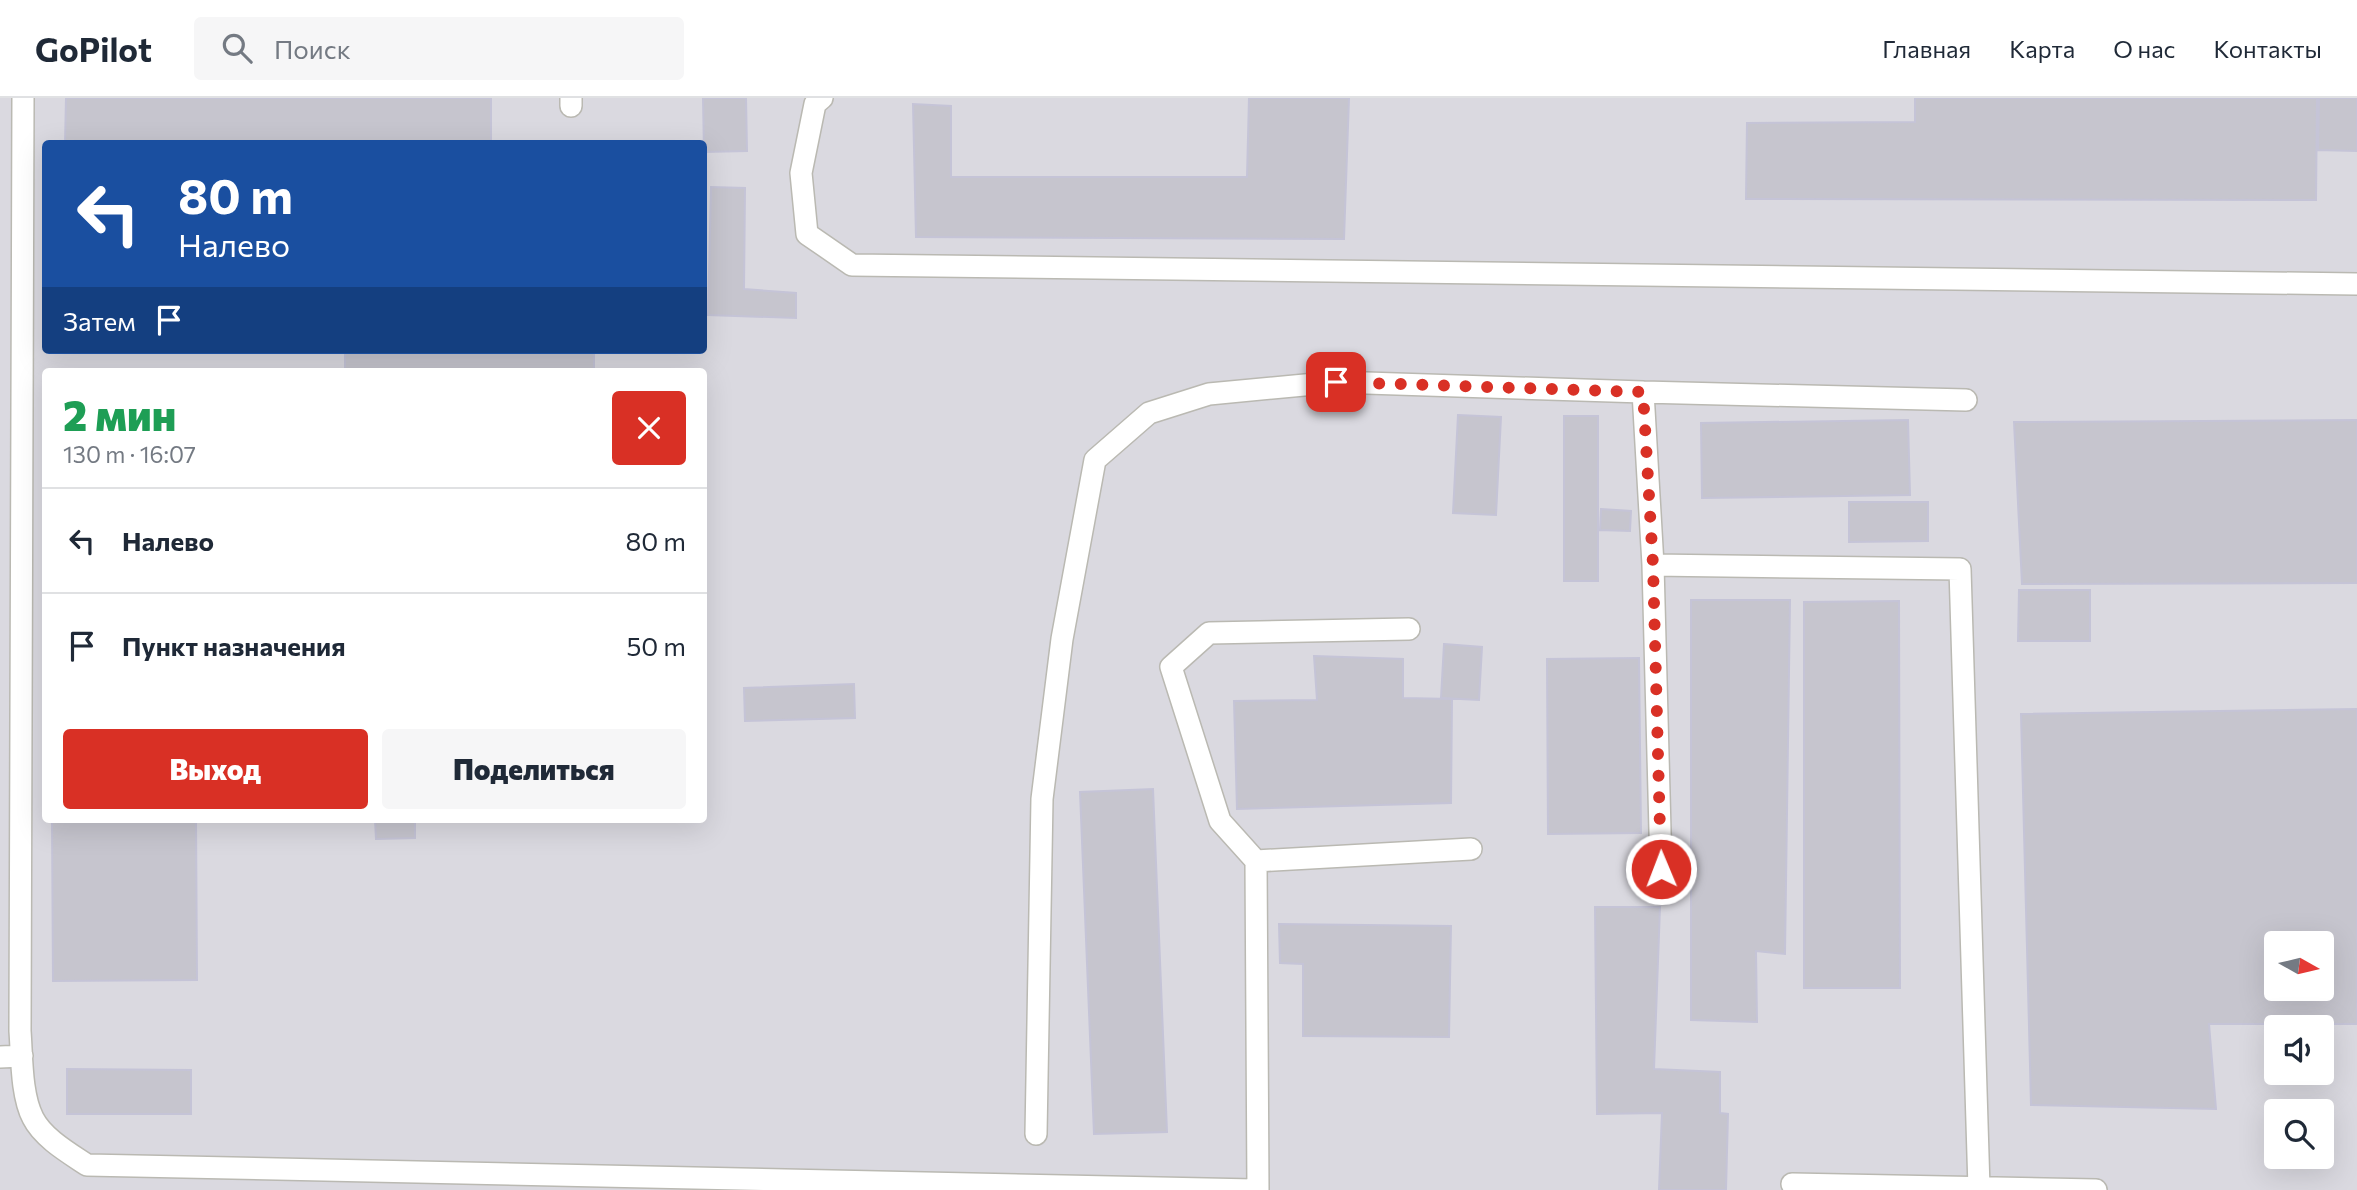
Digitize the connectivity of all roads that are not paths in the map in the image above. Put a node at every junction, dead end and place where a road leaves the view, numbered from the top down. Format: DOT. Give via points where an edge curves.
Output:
graph roads {
  1 [pos="23,98"];
  2 [pos="822,98"];
  3 [pos="2357,284"];
  4 [pos="1643,392"];
  5 [pos="1966,400"];
  6 [pos="1653,565"];
  7 [pos="1409,629"];
  8 [pos="1471,849"];
  9 [pos="1256,861"];
  10 [pos="1661,869"];
  11 [pos="22,1056"];
  12 [pos="0,1057"];
  13 [pos="1036,1134"];
  14 [pos="1793,1184"];
  15 [pos="1979,1188"];
  16 [pos="1256,1190"];
  17 [pos="2096,1190"];
  1 -- 11 [label="lane"];
  2 -- 3 [label="lane" via="815,104 801,173 807,234 852,265"];
  4 -- 5 [label="lane"];
  4 -- 6 [label="lane"];
  4 -- 13 [label="lane" via="1336,382 1209,394 1149,413 1095,460 1062,639 1042,799"];
  6 -- 10 [label="lane"];
  6 -- 15 [label="lane" via="1960,569"];
  7 -- 9 [label="lane" via="1209,633 1171,667 1220,821"];
  8 -- 9 [label="lane"];
  9 -- 16 [label="lane"];
  11 -- 12 [label="lane"];
  11 -- 16 [label="lane" via="33,1119 58,1146 87,1165"];
  14 -- 15 [label="lane"];
  15 -- 17 [label="lane"];
}
